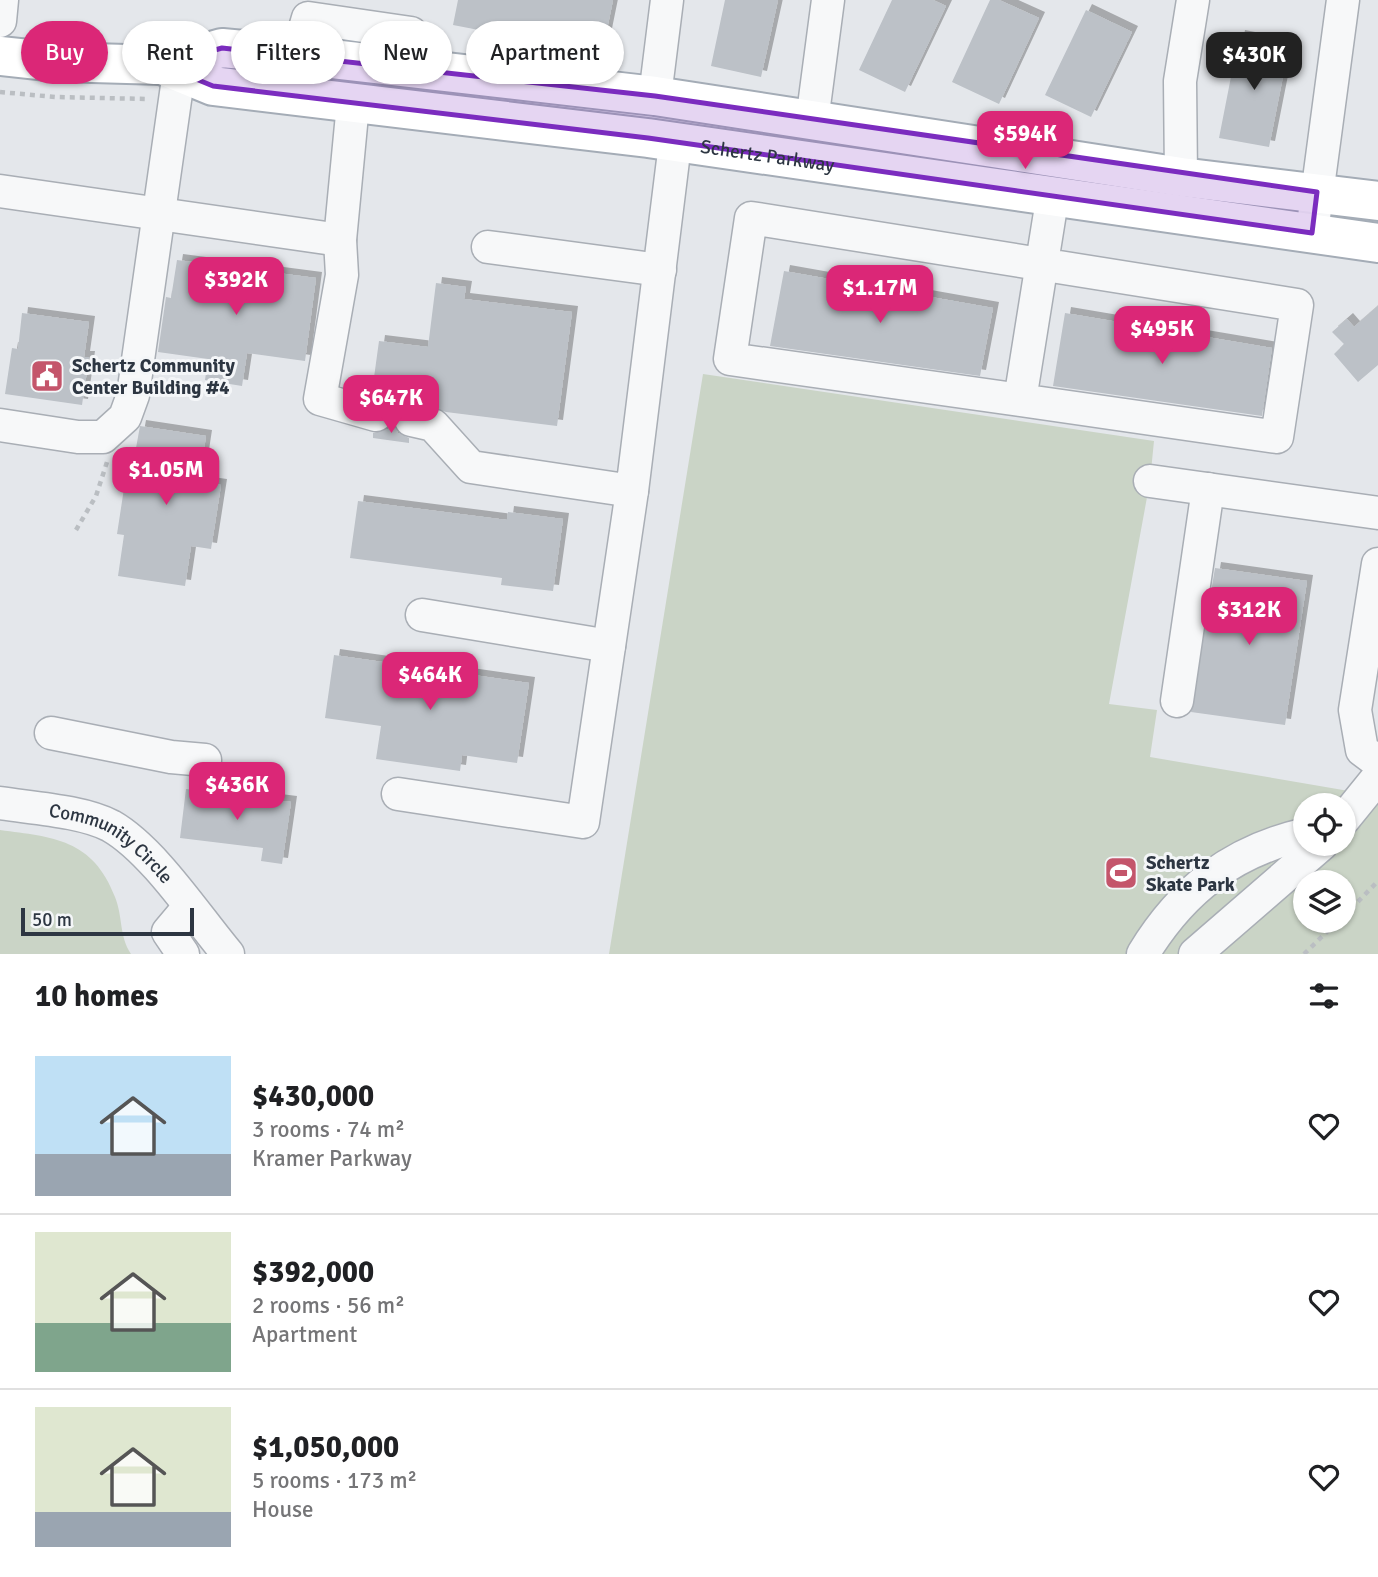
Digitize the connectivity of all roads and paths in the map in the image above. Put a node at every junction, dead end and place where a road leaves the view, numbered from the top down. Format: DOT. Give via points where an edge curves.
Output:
graph roads {
  1 [pos="2,0"];
  2 [pos="667,0"];
  3 [pos="828,0"];
  4 [pos="1194,0"];
  5 [pos="1343,0"];
  6 [pos="0,21"];
  7 [pos="0,56"];
  8 [pos="122,66"];
  9 [pos="452,75"];
  10 [pos="169,84"];
  11 [pos="208,84"];
  12 [pos="291,84"];
  13 [pos="411,84"];
  14 [pos="288,96"];
  15 [pos="655,96"];
  16 [pos="353,104"];
  17 [pos="405,111"];
  18 [pos="812,121"];
  19 [pos="662,141"];
  20 [pos="1057,155"];
  21 [pos="807,159"];
  22 [pos="0,191"];
  23 [pos="1317,192"];
  24 [pos="1053,194"];
  25 [pos="1178,194"];
  26 [pos="1378,201"];
  27 [pos="157,213"];
  28 [pos="1312,233"];
  29 [pos="340,240"];
  30 [pos="1378,243"];
  31 [pos="488,247"];
  32 [pos="1042,264"];
  33 [pos="660,270"];
  34 [pos="1020,400"];
  35 [pos="376,415"];
  36 [pos="125,417"];
  37 [pos="411,420"];
  38 [pos="0,425"];
  39 [pos="1150,481"];
  40 [pos="1208,489"];
  41 [pos="632,492"];
  42 [pos="1378,513"];
  43 [pos="76,530"];
  44 [pos="1378,564"];
  45 [pos="422,615"];
  46 [pos="609,646"];
  47 [pos="1177,701"];
  48 [pos="51,733"];
  49 [pos="205,760"];
  50 [pos="1378,762"];
  51 [pos="1378,777"];
  52 [pos="398,794"];
  53 [pos="0,803"];
  54 [pos="1356,804"];
  55 [pos="1293,837"];
  56 [pos="1308,856"];
  57 [pos="1378,881"];
  58 [pos="1356,904"];
  59 [pos="189,907"];
  60 [pos="1326,933"];
  61 [pos="183,954"];
  62 [pos="228,954"];
  63 [pos="1143,954"];
  64 [pos="1195,954"];
  65 [pos="1304,954"];
  1 -- 6 [label="street"];
  2 -- 15 [label="street"];
  3 -- 18 [label="street"];
  4 -- 25 [label="street" via="1180,81"];
  5 -- 23 [label="street"];
  7 -- 8 [label="main road, Schertz Parkway"];
  9 -- 15 [label="main road, Schertz Parkway"];
  10 -- 27 [label="street"];
  11 -- 14 [label="main road, Schertz Parkway"];
  12 -- 14 [label="main road"];
  13 -- 17 [label="main road"];
  14 -- 16 [label="main road, Schertz Parkway"];
  15 -- 18 [label="main road, Schertz Parkway"];
  15 -- 19 [label="main road"];
  16 -- 17 [label="main road, Schertz Parkway"];
  16 -- 29 [label="street"];
  17 -- 19 [label="main road, Schertz Parkway"];
  18 -- 20 [label="main road, Schertz Parkway"];
  18 -- 21 [label="main road"];
  19 -- 21 [label="main road, Schertz Parkway"];
  19 -- 33 [label="street"];
  20 -- 24 [label="main road"];
  20 -- 25 [label="main road, Schertz Parkway"];
  21 -- 24 [label="main road, Schertz Parkway"];
  22 -- 27 [label="street"];
  23 -- 25 [label="main road, Schertz Parkway"];
  23 -- 26 [label="main road, Schertz Parkway"];
  23 -- 28 [label="street"];
  24 -- 25 [label="main road, Schertz Parkway"];
  24 -- 32 [label="street"];
  25 -- 28 [label="main road, Schertz Parkway"];
  27 -- 29 [label="street"];
  27 -- 36 [label="street" via="133,395"];
  28 -- 30 [label="main road, Schertz Parkway"];
  29 -- 35 [label="street" via="342,275 320,399"];
  31 -- 33 [label="street"];
  32 -- 34 [label="street"];
  32 -- 34 [label="street" via="1297,305 1278,437"];
  32 -- 34 [label="street" via="751,218 730,359"];
  33 -- 41 [label="street"];
  36 -- 38 [label="street" via="103,437"];
  36 -- 43 [label="path" via="124,432"];
  37 -- 41 [label="street" via="433,425 471,467"];
  39 -- 40 [label="street"];
  40 -- 42 [label="street"];
  40 -- 47 [label="street"];
  41 -- 46 [label="street"];
  44 -- 50 [label="street" via="1355,710 1362,750"];
  45 -- 46 [label="street"];
  46 -- 52 [label="street" via="583,822"];
  48 -- 49 [label="street"];
  51 -- 54 [label="street"];
  53 -- 59 [label="street, Community Circle" via="110,826 141,849"];
  55 -- 63 [label="street" via="1270,842 1219,870 1165,918"];
  56 -- 64 [label="street"];
  57 -- 58 [label="path"];
  59 -- 61 [label="street" via="168,932"];
  59 -- 62 [label="street, Community Circle"];
  60 -- 65 [label="path"];
}
